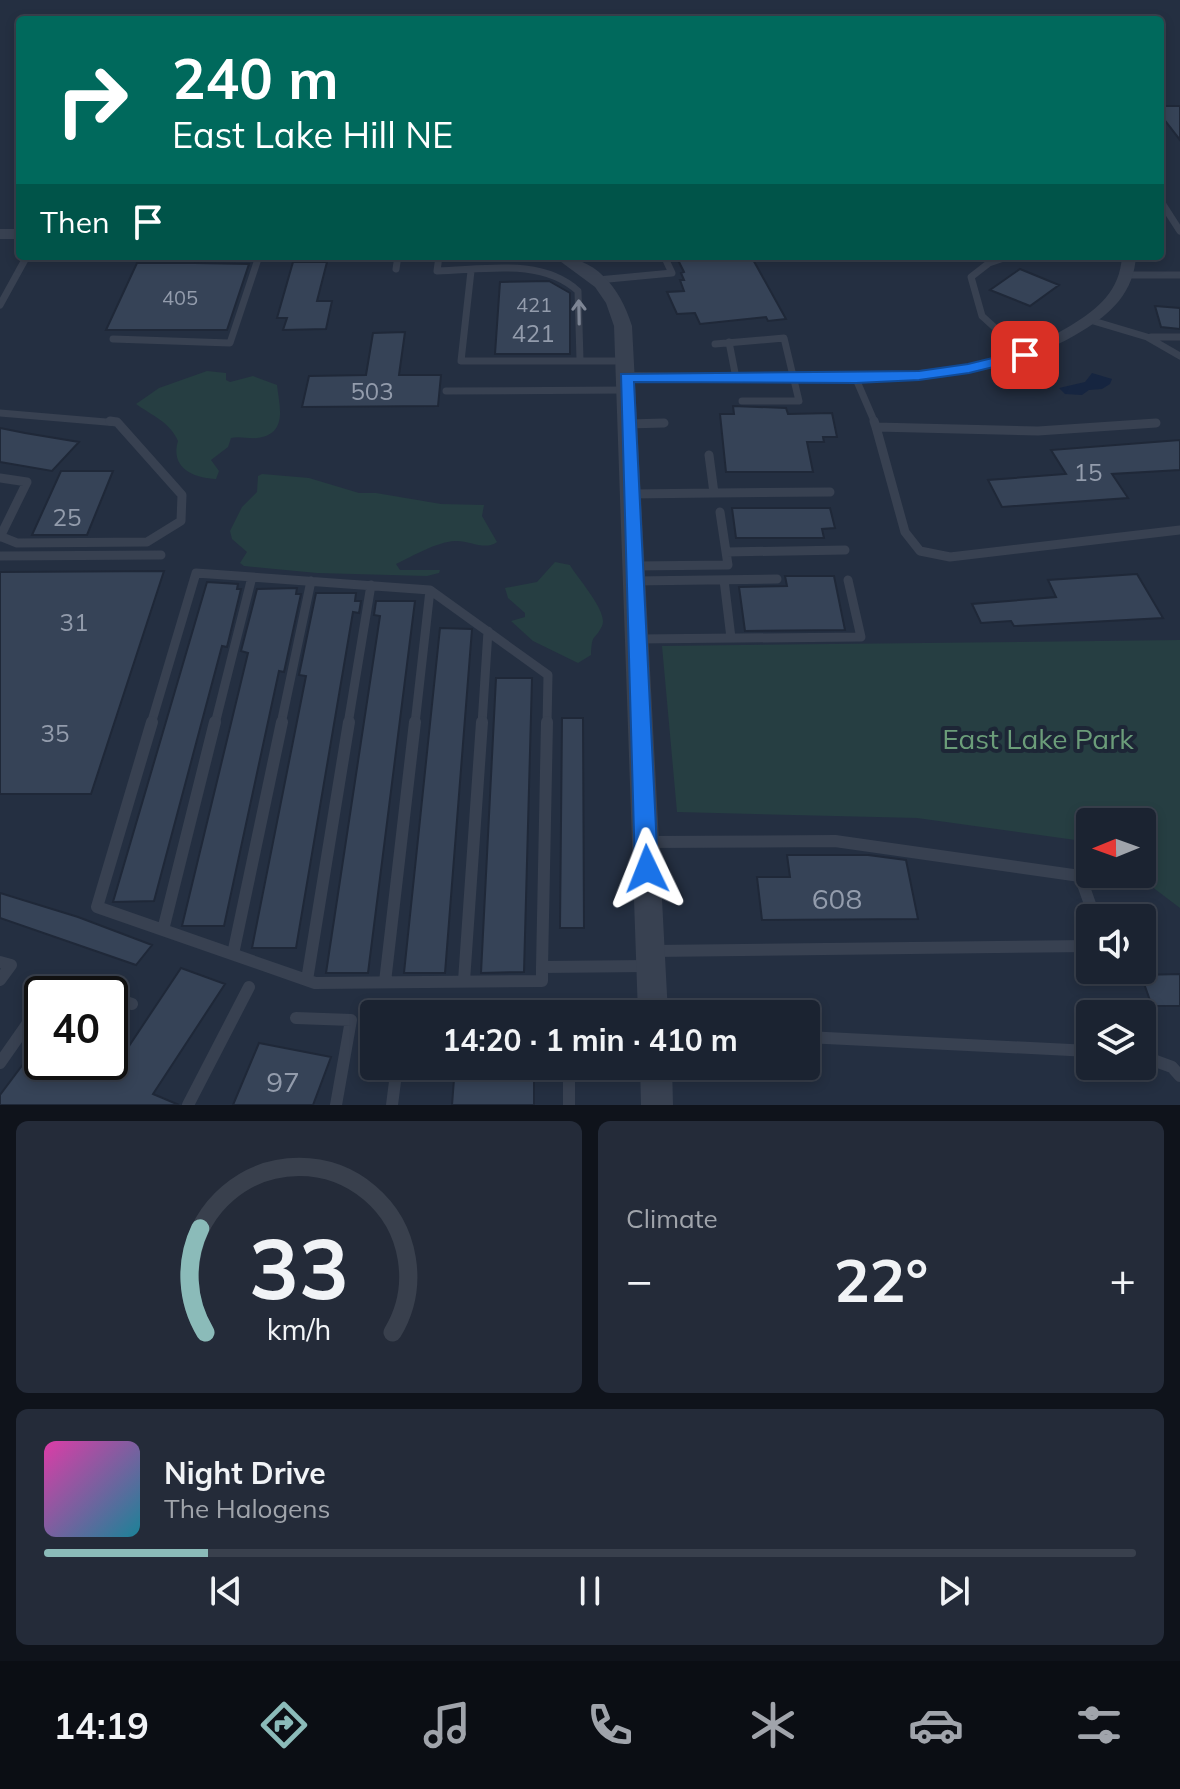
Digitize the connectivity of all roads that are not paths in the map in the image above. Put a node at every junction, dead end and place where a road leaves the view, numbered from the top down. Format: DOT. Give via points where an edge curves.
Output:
graph roads {
  1 [pos="1164,206"];
  2 [pos="1180,231"];
  3 [pos="25,260"];
  4 [pos="258,260"];
  5 [pos="397,260"];
  6 [pos="438,260"];
  7 [pos="666,260"];
  8 [pos="998,260"];
  9 [pos="1129,260"];
  10 [pos="559,265"];
  11 [pos="396,269"];
  12 [pos="471,271"];
  13 [pos="1127,275"];
  14 [pos="1180,275"];
  15 [pos="598,280"];
  16 [pos="0,305"];
  17 [pos="1090,320"];
  18 [pos="1147,337"];
  19 [pos="1180,337"];
  20 [pos="113,339"];
  21 [pos="729,342"];
  22 [pos="715,344"];
  23 [pos="1177,352"];
  24 [pos="1025,355"];
  25 [pos="580,360"];
  26 [pos="626,376"];
  27 [pos="736,378"];
  28 [pos="794,378"];
  29 [pos="856,379"];
  30 [pos="446,391"];
  31 [pos="742,401"];
  32 [pos="0,413"];
  33 [pos="664,423"];
  34 [pos="1156,423"];
  35 [pos="628,424"];
  36 [pos="876,427"];
  37 [pos="709,455"];
  38 [pos="0,478"];
  39 [pos="830,492"];
  40 [pos="714,493"];
  41 [pos="631,494"];
  42 [pos="720,512"];
  43 [pos="1180,530"];
  44 [pos="1,537"];
  45 [pos="845,550"];
  46 [pos="726,552"];
  47 [pos="161,555"];
  48 [pos="0,556"];
  49 [pos="634,574"];
  50 [pos="252,577"];
  51 [pos="777,579"];
  52 [pos="724,580"];
  53 [pos="848,580"];
  54 [pos="311,581"];
  55 [pos="371,585"];
  56 [pos="430,590"];
  57 [pos="488,631"];
  58 [pos="731,638"];
  59 [pos="637,639"];
  60 [pos="646,842"];
  61 [pos="1090,904"];
  62 [pos="163,930"];
  63 [pos="1076,946"];
  64 [pos="233,954"];
  65 [pos="651,958"];
  66 [pos="0,962"];
  67 [pos="542,967"];
  68 [pos="0,980"];
  69 [pos="307,980"];
  70 [pos="464,981"];
  71 [pos="385,982"];
  72 [pos="249,987"];
  73 [pos="652,1000"];
  74 [pos="128,1003"];
  75 [pos="132,1004"];
  76 [pos="296,1018"];
  77 [pos="24,1029"];
  78 [pos="820,1038"];
  79 [pos="1076,1050"];
  80 [pos="1156,1061"];
  81 [pos="0,1063"];
  82 [pos="1180,1076"];
  83 [pos="395,1080"];
  84 [pos="569,1080"];
  85 [pos="656,1080"];
  86 [pos="188,1105"];
  87 [pos="336,1105"];
  88 [pos="392,1105"];
  89 [pos="569,1105"];
  90 [pos="657,1105"];
  1 -- 2 [label="lane"];
  3 -- 16 [label="lane"];
  4 -- 20 [label="lane" via="230,343"];
  5 -- 11 [label="lane"];
  6 -- 12 [label="lane" via="437,271"];
  7 -- 15 [label="lane" via="672,273"];
  8 -- 24 [label="lane" via="971,277 982,316"];
  9 -- 13 [label="street"];
  10 -- 12 [label="lane"];
  10 -- 15 [label="street"];
  25 -- 10 [label="lane, one-way" via="578,291"];
  12 -- 25 [label="lane" via="461,361"];
  13 -- 14 [label="lane"];
  13 -- 17 [label="street" via="1107,308"];
  15 -- 26 [label="street" via="620,310"];
  17 -- 18 [label="lane"];
  17 -- 24 [label="street"];
  18 -- 19 [label="lane"];
  18 -- 23 [label="lane"];
  21 -- 22 [label="lane"];
  21 -- 27 [label="lane"];
  21 -- 28 [label="lane" via="784,338"];
  24 -- 29 [label="street" via="932,374"];
  25 -- 26 [label="lane"];
  26 -- 27 [label="street"];
  26 -- 30 [label="lane"];
  26 -- 35 [label="street"];
  27 -- 28 [label="street"];
  28 -- 29 [label="street"];
  28 -- 31 [label="lane" via="799,401"];
  29 -- 36 [label="lane"];
  32 -- 44 [label="lane" via="117,422 182,495 181,521 147,542 17,543"];
  33 -- 35 [label="lane"];
  34 -- 36 [label="lane" via="1038,431"];
  35 -- 41 [label="street"];
  36 -- 43 [label="lane" via="905,532 920,551 950,557"];
  37 -- 40 [label="lane"];
  38 -- 44 [label="lane" via="27,482"];
  39 -- 40 [label="lane"];
  40 -- 41 [label="lane"];
  41 -- 49 [label="street"];
  42 -- 46 [label="lane"];
  45 -- 46 [label="lane"];
  46 -- 49 [label="lane" via="728,565"];
  47 -- 48 [label="lane"];
  49 -- 52 [label="lane"];
  49 -- 59 [label="street"];
  50 -- 54 [label="lane"];
  50 -- 62 [label="lane"];
  50 -- 62 [label="lane" via="196,573 97,907"];
  51 -- 52 [label="lane"];
  52 -- 58 [label="lane"];
  53 -- 58 [label="lane" via="861,637"];
  54 -- 55 [label="lane"];
  54 -- 64 [label="lane"];
  55 -- 56 [label="lane"];
  55 -- 69 [label="lane"];
  56 -- 57 [label="lane"];
  56 -- 71 [label="lane"];
  57 -- 67 [label="lane" via="548,675"];
  57 -- 70 [label="lane"];
  58 -- 59 [label="lane"];
  59 -- 60 [label="street"];
  60 -- 61 [label="lane" via="835,841 1080,876"];
  60 -- 65 [label="street"];
  62 -- 64 [label="lane"];
  63 -- 65 [label="lane"];
  64 -- 69 [label="lane"];
  65 -- 67 [label="lane"];
  65 -- 73 [label="street"];
  66 -- 68 [label="lane" via="11,965"];
  67 -- 70 [label="lane" via="542,981"];
  69 -- 71 [label="lane"];
  70 -- 71 [label="lane"];
  72 -- 86 [label="lane"];
  74 -- 75 [label="lane"];
  76 -- 87 [label="lane" via="351,1020"];
  77 -- 81 [label="lane"];
  78 -- 79 [label="lane"];
  80 -- 82 [label="lane"];
  83 -- 88 [label="lane"];
  84 -- 89 [label="lane"];
  85 -- 90 [label="street"];
}
